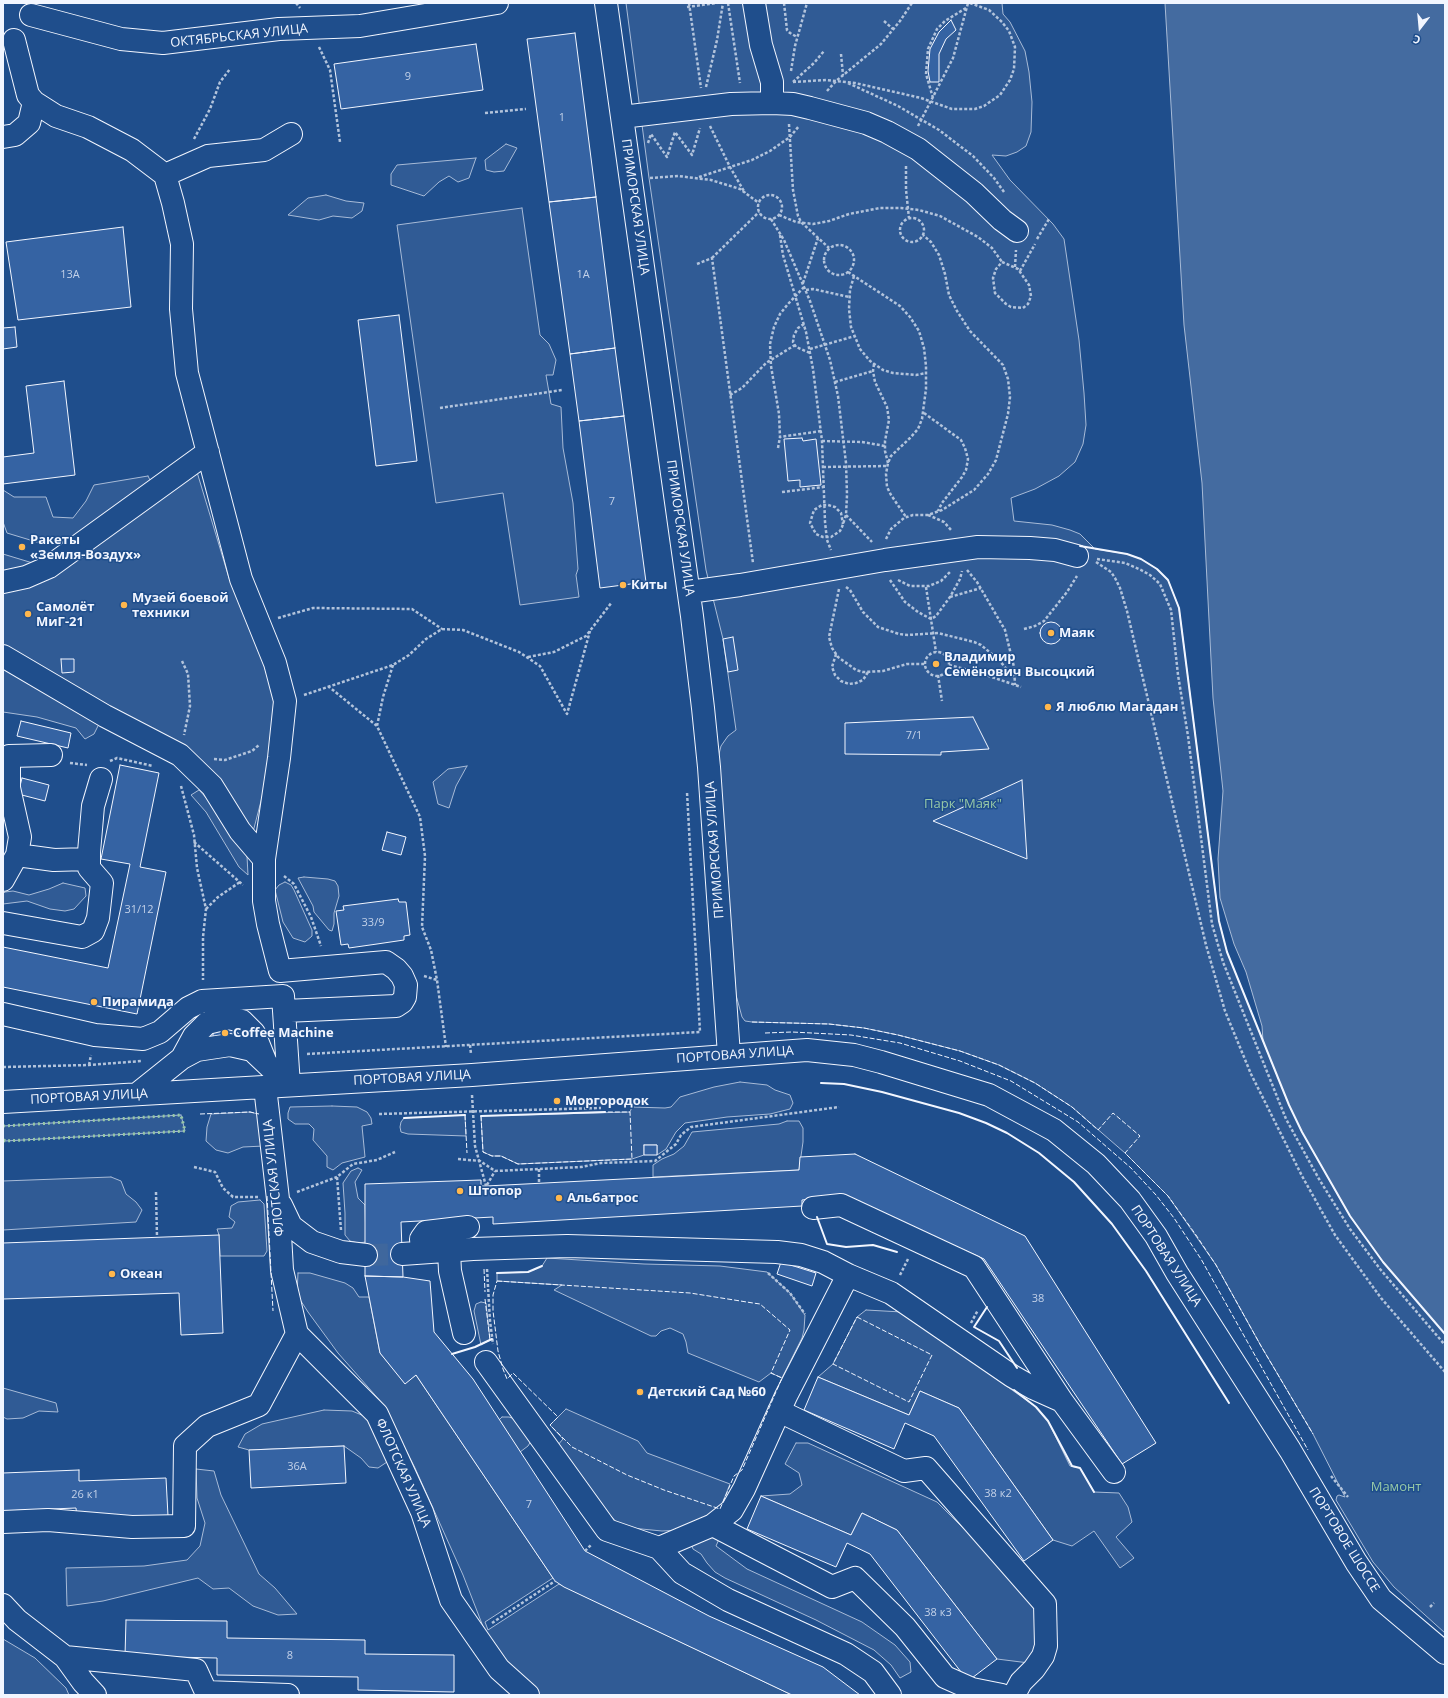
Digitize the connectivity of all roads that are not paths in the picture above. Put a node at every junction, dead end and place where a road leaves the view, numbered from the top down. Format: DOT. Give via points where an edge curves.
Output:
graph roads {
  1 [pos="497,3"];
  2 [pos="606,3"];
  3 [pos="754,3"];
  4 [pos="36,9"];
  5 [pos="8,42"];
  6 [pos="34,102"];
  7 [pos="772,103"];
  8 [pos="622,117"];
  9 [pos="291,134"];
  10 [pos="3,137"];
  11 [pos="174,171"];
  12 [pos="1017,231"];
  13 [pos="208,452"];
  14 [pos="1081,563"];
  15 [pos="3,582"];
  16 [pos="689,592"];
  17 [pos="3,656"];
  18 [pos="51,755"];
  19 [pos="100,770"];
  20 [pos="17,855"];
  21 [pos="89,859"];
  22 [pos="264,859"];
  23 [pos="3,880"];
  24 [pos="3,923"];
  25 [pos="280,971"];
  26 [pos="284,1003"];
  27 [pos="3,1014"];
  28 [pos="729,1055"];
  29 [pos="289,1085"];
  30 [pos="265,1087"];
  31 [pos="137,1094"];
  32 [pos="3,1102"];
  33 [pos="278,1199"];
  34 [pos="813,1208"];
  35 [pos="468,1227"];
  36 [pos="449,1250"];
  37 [pos="366,1255"];
  38 [pos="848,1275"];
  39 [pos="464,1333"];
  40 [pos="297,1334"];
  41 [pos="489,1354"];
  42 [pos="1062,1401"];
  43 [pos="779,1412"];
  44 [pos="1290,1450"];
  45 [pos="1114,1472"];
  46 [pos="3,1522"];
  47 [pos="712,1525"];
  48 [pos="659,1548"];
  49 [pos="3,1606"];
  50 [pos="1445,1653"];
  51 [pos="65,1657"];
  52 [pos="95,1695"];
  53 [pos="288,1695"];
  54 [pos="528,1695"];
  55 [pos="890,1695"];
  56 [pos="1002,1695"];
  57 [pos="1014,1695"];
  1 -- 4 [label="street, ОКТЯБРЬСКАЯ УЛИЦА" via="360,26 279,29 163,43 121,39"];
  2 -- 8 [label="street, ПРИМОРСКАЯ УЛИЦА"];
  3 -- 7 [label="street" via="772,82"];
  4 -- 5 [label="street, ОКТЯБРЬСКАЯ УЛИЦА"];
  5 -- 6 [label="street" via="28,95"];
  6 -- 10 [label="street" via="29,123 15,135"];
  6 -- 11 [label="street" via="56,116 88,127"];
  7 -- 8 [label="street" via="730,104"];
  7 -- 12 [label="street" via="810,108 866,123 887,132 918,149"];
  8 -- 16 [label="street, ПРИМОРСКАЯ УЛИЦА"];
  9 -- 11 [label="street" via="264,150 208,156"];
  11 -- 13 [label="street" via="173,203 182,244 181,309 187,374"];
  13 -- 15 [label="street" via="49,567 26,577"];
  13 -- 22 [label="street" via="241,579 275,663 285,701"];
  14 -- 16 [label="street" via="1055,550 978,547"];
  16 -- 28 [label="street, ПРИМОРСКАЯ УЛИЦА" via="709,767"];
  17 -- 22 [label="street" via="105,716 180,755 212,786 240,831"];
  18 -- 20 [label="street" via="10,756 9,788 20,837"];
  19 -- 21 [label="street" via="93,806"];
  20 -- 21 [label="street" via="54,860"];
  20 -- 23 [label="street"];
  21 -- 24 [label="street" via="89,868 102,883 98,918 93,931 82,937"];
  22 -- 25 [label="street" via="264,901"];
  25 -- 26 [label="street"];
  25 -- 26 [label="street" via="386,962 396,969 406,985 405,997 396,1006"];
  26 -- 27 [label="street" via="202,1001 188,1008 160,1032 143,1038 95,1035"];
  26 -- 29 [label="street"];
  28 -- 29 [label="street, ПОРТОВАЯ УЛИЦА" via="472,1075"];
  28 -- 44 [label="street, ПОРТОВАЯ УЛИЦА" via="807,1050 854,1055 989,1095 1054,1130 1096,1164 1130,1200 1156,1236"];
  29 -- 30 [label="street, ПОРТОВАЯ УЛИЦА"];
  29 -- 31 [label="street" via="252,1050 230,1045 198,1050 182,1058"];
  30 -- 31 [label="street, ПОРТОВАЯ УЛИЦА"];
  30 -- 33 [label="street, ФЛОТСКАЯ УЛИЦА"];
  31 -- 32 [label="street, ПОРТОВАЯ УЛИЦА"];
  33 -- 37 [label="street" via="287,1221 296,1231 319,1245 341,1252"];
  33 -- 40 [label="street, ФЛОТСКАЯ УЛИЦА" via="282,1270"];
  34 -- 42 [label="street" via="841,1205 974,1267"];
  35 -- 36 [label="street" via="426,1232 412,1253"];
  36 -- 38 [label="street" via="567,1246 777,1252 801,1255 824,1262"];
  36 -- 39 [label="street" via="450,1271"];
  38 -- 42 [label="street" via="891,1293 1012,1376"];
  38 -- 43 [label="street"];
  40 -- 46 [label="street" via="259,1405 207,1426 185,1446 184,1526 132,1527 48,1520"];
  40 -- 54 [label="street, ФЛОТСКАЯ УЛИЦА" via="377,1414 422,1512 452,1600 499,1669"];
  41 -- 48 [label="street" via="607,1530"];
  42 -- 45 [label="street"];
  43 -- 47 [label="street" via="732,1510"];
  43 -- 57 [label="street" via="904,1471 926,1468 1045,1604 1046,1646 1043,1656 1021,1682"];
  44 -- 50 [label="street, ПОРТОВОЕ ШОССЕ" via="1356,1562 1381,1599"];
  47 -- 48 [label="street"];
  47 -- 56 [label="street" via="832,1586 855,1578 904,1627 945,1677 972,1689"];
  48 -- 55 [label="street" via="682,1573 728,1600 846,1654 873,1672"];
  49 -- 51 [label="street"];
  51 -- 52 [label="street"];
  51 -- 53 [label="street" via="196,1670 206,1692"];
}
